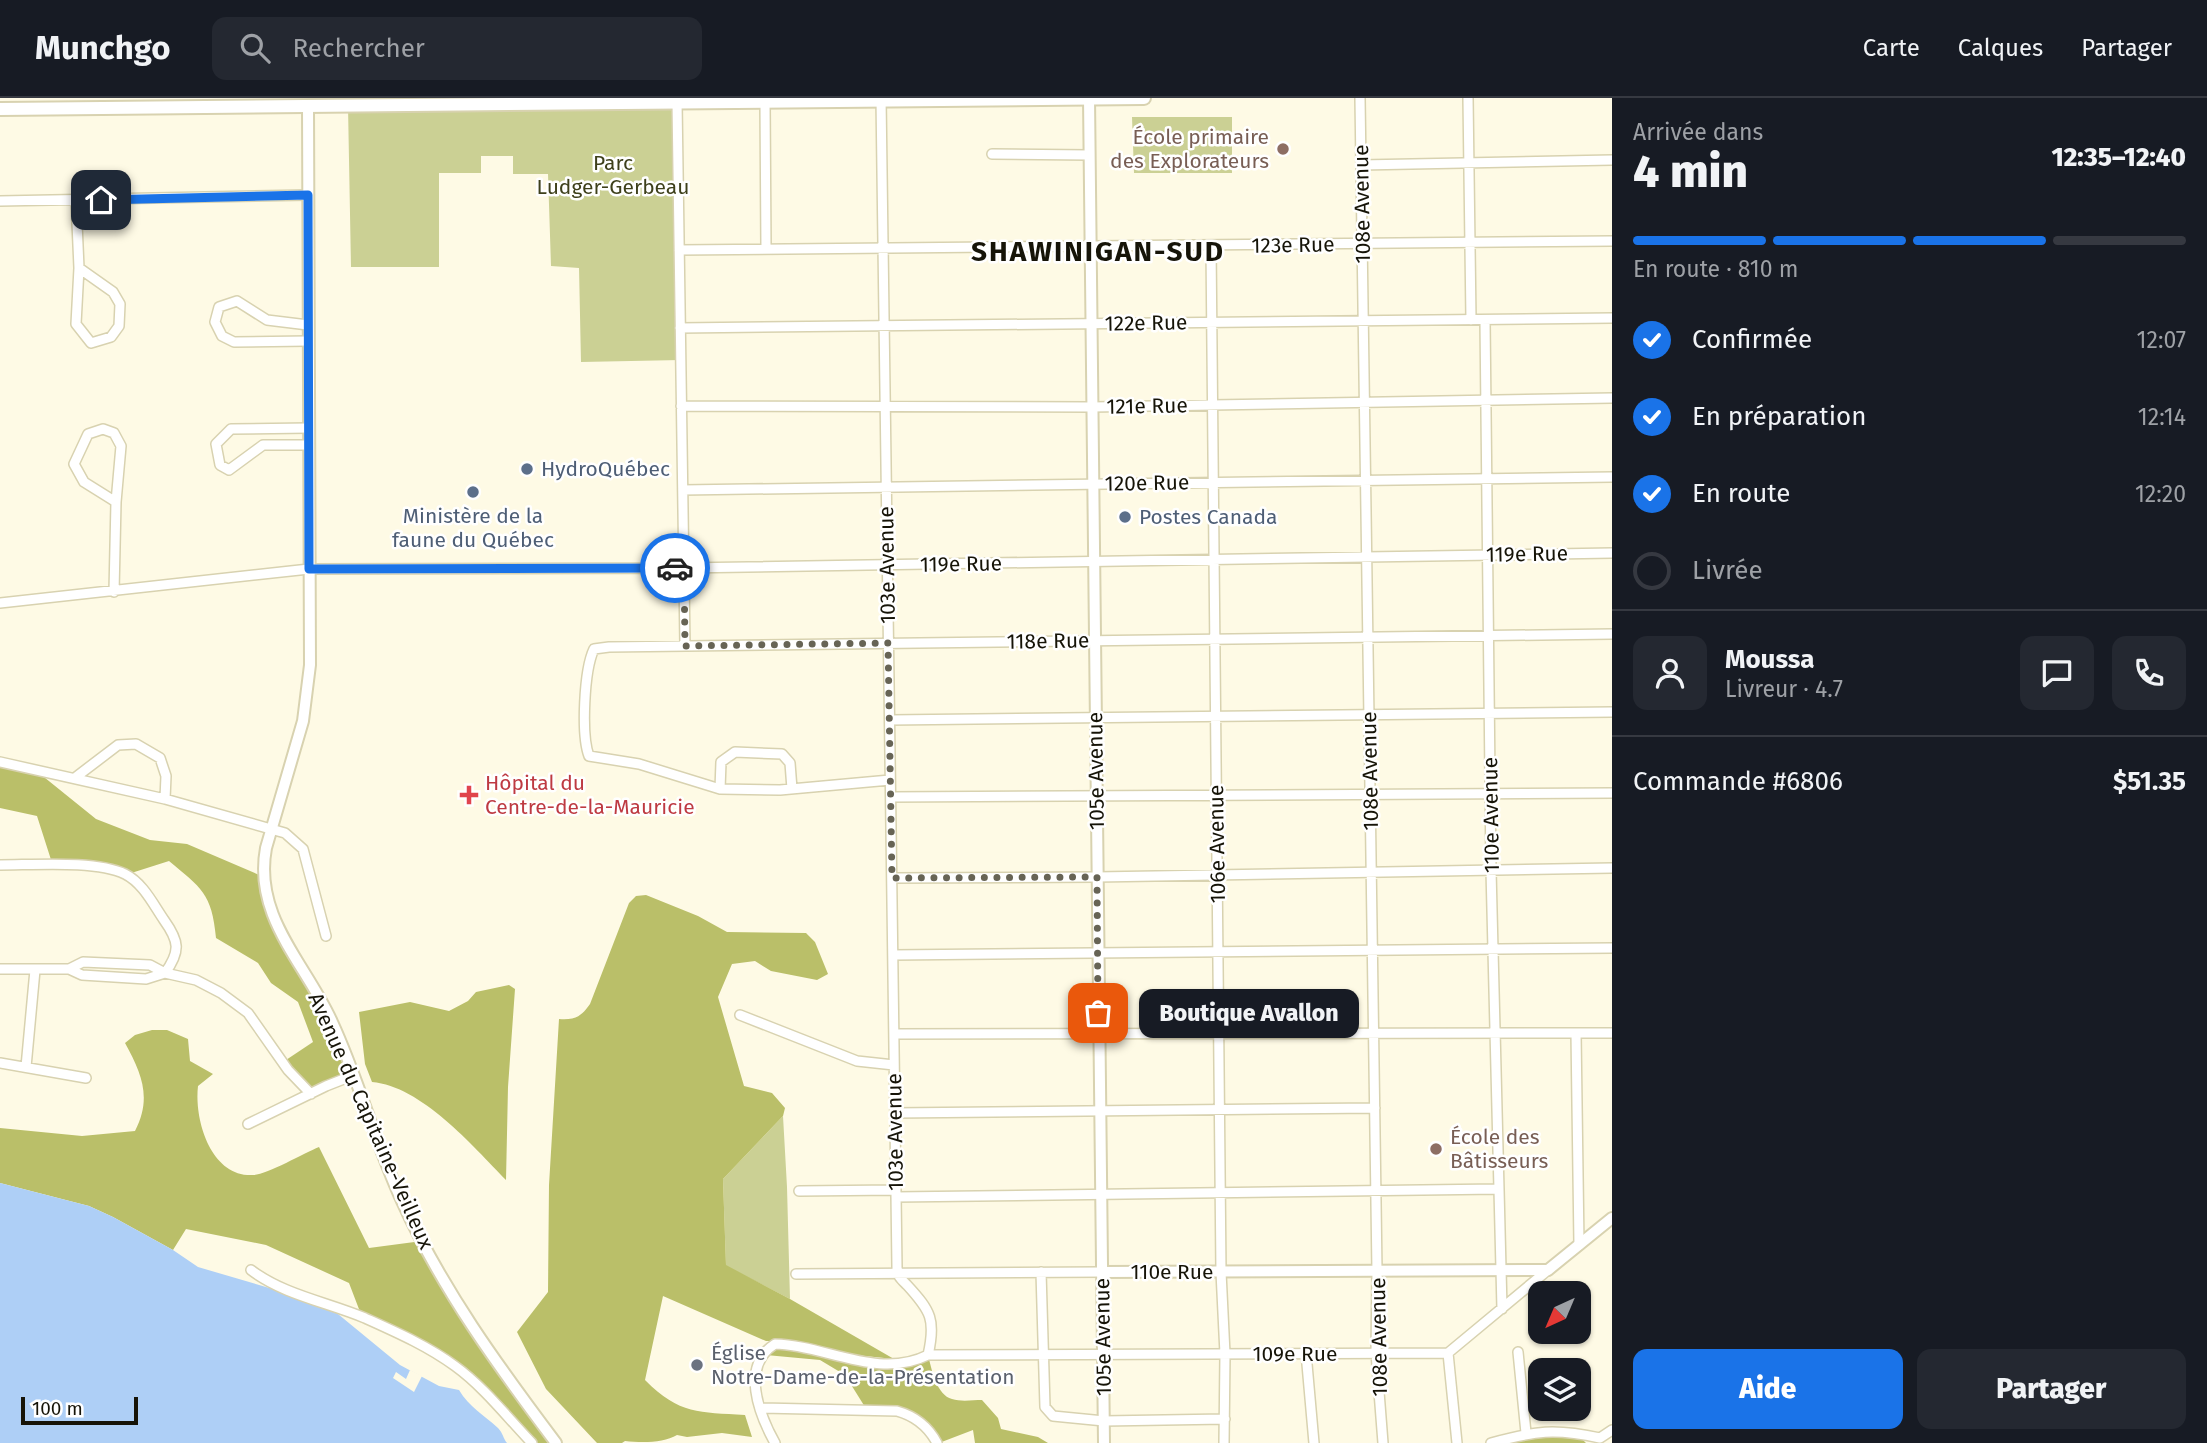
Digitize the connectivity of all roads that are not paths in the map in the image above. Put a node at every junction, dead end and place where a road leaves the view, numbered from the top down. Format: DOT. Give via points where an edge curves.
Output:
graph roads {
  1 [pos="1089,98"];
  2 [pos="1144,98"];
  3 [pos="1360,98"];
  4 [pos="1468,98"];
  5 [pos="881,99"];
  6 [pos="619,100"];
  7 [pos="466,101"];
  8 [pos="677,102"];
  9 [pos="765,102"];
  10 [pos="124,103"];
  11 [pos="308,106"];
  12 [pos="0,109"];
  13 [pos="992,154"];
  14 [pos="1089,155"];
  15 [pos="1612,160"];
  16 [pos="1469,163"];
  17 [pos="1361,165"];
  18 [pos="308,195"];
  19 [pos="76,200"];
  20 [pos="0,201"];
  21 [pos="1612,241"];
  22 [pos="1470,243"];
  23 [pos="1363,244"];
  24 [pos="1211,246"];
  25 [pos="883,247"];
  26 [pos="1090,247"];
  27 [pos="766,249"];
  28 [pos="679,250"];
  29 [pos="79,268"];
  30 [pos="1612,318"];
  31 [pos="1471,320"];
  32 [pos="1485,320"];
  33 [pos="1364,321"];
  34 [pos="1211,322"];
  35 [pos="1091,324"];
  36 [pos="308,325"];
  37 [pos="884,326"];
  38 [pos="680,328"];
  39 [pos="308,341"];
  40 [pos="1612,398"];
  41 [pos="1486,400"];
  42 [pos="1365,402"];
  43 [pos="1212,404"];
  44 [pos="681,405"];
  45 [pos="885,406"];
  46 [pos="1092,407"];
  47 [pos="309,428"];
  48 [pos="309,445"];
  49 [pos="1612,477"];
  50 [pos="1486,478"];
  51 [pos="1366,480"];
  52 [pos="1213,482"];
  53 [pos="1093,484"];
  54 [pos="886,487"];
  55 [pos="683,490"];
  56 [pos="116,502"];
  57 [pos="1612,553"];
  58 [pos="1488,555"];
  59 [pos="1367,556"];
  60 [pos="1214,559"];
  61 [pos="1094,561"];
  62 [pos="887,565"];
  63 [pos="684,568"];
  64 [pos="309,569"];
  65 [pos="114,592"];
  66 [pos="0,603"];
  67 [pos="1612,634"];
  68 [pos="1489,636"];
  69 [pos="1368,637"];
  70 [pos="1215,639"];
  71 [pos="1094,641"];
  72 [pos="888,643"];
  73 [pos="685,646"];
  74 [pos="1612,712"];
  75 [pos="1490,714"];
  76 [pos="1369,715"];
  77 [pos="1216,716"];
  78 [pos="1095,718"];
  79 [pos="890,720"];
  80 [pos="0,762"];
  81 [pos="76,777"];
  82 [pos="890,779"];
  83 [pos="720,789"];
  84 [pos="792,789"];
  85 [pos="1612,793"];
  86 [pos="1370,794"];
  87 [pos="1490,794"];
  88 [pos="1216,795"];
  89 [pos="1096,796"];
  90 [pos="891,797"];
  91 [pos="165,799"];
  92 [pos="270,828"];
  93 [pos="0,864"];
  94 [pos="1612,868"];
  95 [pos="1491,870"];
  96 [pos="1371,872"];
  97 [pos="1217,874"];
  98 [pos="1097,877"];
  99 [pos="892,878"];
  100 [pos="326,936"];
  101 [pos="1612,948"];
  102 [pos="1493,949"];
  103 [pos="1373,950"];
  104 [pos="1218,952"];
  105 [pos="1098,953"];
  106 [pos="893,955"];
  107 [pos="0,969"];
  108 [pos="69,969"];
  109 [pos="35,970"];
  110 [pos="165,973"];
  111 [pos="740,1015"];
  112 [pos="1219,1033"];
  113 [pos="1374,1033"];
  114 [pos="1495,1033"];
  115 [pos="1576,1033"];
  116 [pos="1612,1033"];
  117 [pos="894,1034"];
  118 [pos="1099,1034"];
  119 [pos="0,1063"];
  120 [pos="894,1065"];
  121 [pos="26,1067"];
  122 [pos="354,1075"];
  123 [pos="86,1078"];
  124 [pos="311,1094"];
  125 [pos="1375,1108"];
  126 [pos="1220,1110"];
  127 [pos="1100,1111"];
  128 [pos="895,1113"];
  129 [pos="248,1124"];
  130 [pos="1498,1189"];
  131 [pos="799,1191"];
  132 [pos="1376,1191"];
  133 [pos="896,1193"];
  134 [pos="1220,1193"];
  135 [pos="1100,1194"];
  136 [pos="1612,1218"];
  137 [pos="1579,1245"];
  138 [pos="251,1270"];
  139 [pos="1500,1270"];
  140 [pos="1548,1270"];
  141 [pos="1377,1271"];
  142 [pos="1041,1272"];
  143 [pos="1102,1272"];
  144 [pos="1221,1272"];
  145 [pos="897,1273"];
  146 [pos="796,1274"];
  147 [pos="1502,1310"];
  148 [pos="1518,1352"];
  149 [pos="1306,1353"];
  150 [pos="1376,1353"];
  151 [pos="1448,1353"];
  152 [pos="1042,1354"];
  153 [pos="1103,1354"];
  154 [pos="1225,1354"];
  155 [pos="928,1355"];
  156 [pos="760,1408"];
  157 [pos="1225,1419"];
  158 [pos="1104,1421"];
  159 [pos="1611,1431"];
  160 [pos="1526,1433"];
  161 [pos="532,1443"];
  162 [pos="556,1443"];
  163 [pos="775,1443"];
  164 [pos="937,1443"];
  165 [pos="1104,1443"];
  166 [pos="1224,1443"];
  167 [pos="1314,1443"];
  168 [pos="1383,1443"];
  169 [pos="1457,1443"];
  170 [pos="1491,1443"];
  1 -- 2 [label="main road"];
  1 -- 5 [label="main road"];
  1 -- 14 [label="street, 105e Avenue"];
  3 -- 17 [label="street, 108e Avenue"];
  4 -- 16 [label="street"];
  5 -- 9 [label="main road"];
  5 -- 25 [label="street, 103e Avenue"];
  6 -- 7 [label="main road"];
  6 -- 8 [label="main road"];
  7 -- 11 [label="main road"];
  8 -- 9 [label="main road"];
  8 -- 28 [label="street"];
  9 -- 27 [label="street"];
  10 -- 11 [label="main road"];
  10 -- 12 [label="main road"];
  11 -- 18 [label="street, Avenue du Capitaine-Veilleux"];
  13 -- 14 [label="street"];
  14 -- 26 [label="street, 105e Avenue"];
  15 -- 16 [label="street"];
  16 -- 17 [label="street"];
  16 -- 22 [label="street"];
  17 -- 23 [label="street, 108e Avenue"];
  18 -- 19 [label="street"];
  18 -- 36 [label="street, Avenue du Capitaine-Veilleux"];
  19 -- 20 [label="street"];
  19 -- 29 [label="street"];
  21 -- 22 [label="street, 123e Rue"];
  22 -- 23 [label="street, 123e Rue"];
  22 -- 31 [label="street"];
  23 -- 24 [label="street, 123e Rue"];
  23 -- 33 [label="street, 108e Avenue"];
  24 -- 26 [label="street, 123e Rue"];
  24 -- 34 [label="street, 106e Avenue"];
  25 -- 26 [label="street, 123e Rue"];
  25 -- 27 [label="street, 123e Rue"];
  25 -- 37 [label="street, 103e Avenue"];
  26 -- 35 [label="street, 105e Avenue"];
  27 -- 28 [label="street, 123e Rue"];
  28 -- 38 [label="street"];
  29 -- 29 [label="street" via="76,324 91,343 111,337 119,326 120,304 113,292"];
  30 -- 32 [label="street, 122e Rue"];
  31 -- 32 [label="street, 122e Rue"];
  31 -- 33 [label="street, 122e Rue"];
  32 -- 41 [label="street, 110e Avenue"];
  33 -- 34 [label="street, 122e Rue"];
  33 -- 42 [label="street, 108e Avenue"];
  34 -- 35 [label="street, 122e Rue"];
  34 -- 43 [label="street, 106e Avenue"];
  35 -- 37 [label="street, 122e Rue"];
  35 -- 46 [label="street, 105e Avenue"];
  36 -- 39 [label="street, Avenue du Capitaine-Veilleux"];
  36 -- 39 [label="street" via="267,320 237,301 219,307 215,322 222,336 234,342"];
  37 -- 38 [label="street, 122e Rue"];
  37 -- 45 [label="street, 103e Avenue"];
  38 -- 44 [label="street"];
  39 -- 47 [label="street, Avenue du Capitaine-Veilleux"];
  40 -- 41 [label="street, 121e Rue"];
  41 -- 42 [label="street, 121e Rue"];
  41 -- 50 [label="street, 110e Avenue"];
  42 -- 43 [label="street, 121e Rue"];
  42 -- 51 [label="street, 108e Avenue"];
  43 -- 46 [label="street, 121e Rue"];
  43 -- 52 [label="street, 106e Avenue"];
  44 -- 45 [label="street, 121e Rue"];
  44 -- 55 [label="street"];
  45 -- 46 [label="street, 121e Rue"];
  45 -- 54 [label="street, 103e Avenue"];
  46 -- 53 [label="street, 105e Avenue"];
  47 -- 48 [label="street, Avenue du Capitaine-Veilleux"];
  47 -- 48 [label="street" via="231,429 216,444 219,464 229,470 263,445"];
  48 -- 64 [label="street, Avenue du Capitaine-Veilleux"];
  49 -- 50 [label="street, 120e Rue"];
  50 -- 51 [label="street, 120e Rue"];
  50 -- 58 [label="street, 110e Avenue"];
  51 -- 52 [label="street, 120e Rue"];
  51 -- 59 [label="street, 108e Avenue"];
  52 -- 53 [label="street, 120e Rue"];
  52 -- 60 [label="street, 106e Avenue"];
  53 -- 54 [label="street, 120e Rue"];
  53 -- 61 [label="street, 105e Avenue"];
  54 -- 55 [label="street, 120e Rue"];
  54 -- 62 [label="street, 103e Avenue"];
  55 -- 63 [label="street"];
  56 -- 56 [label="street" via="121,446 114,433 103,429 88,434 74,464 84,482"];
  56 -- 65 [label="street"];
  57 -- 58 [label="street, 119e Rue"];
  58 -- 59 [label="street, 119e Rue"];
  58 -- 68 [label="street, 110e Avenue"];
  59 -- 60 [label="street, 119e Rue"];
  59 -- 69 [label="street, 108e Avenue"];
  60 -- 61 [label="street, 119e Rue"];
  60 -- 70 [label="street, 106e Avenue"];
  61 -- 62 [label="street, 119e Rue"];
  61 -- 71 [label="street, 105e Avenue"];
  62 -- 63 [label="street, 119e Rue"];
  62 -- 72 [label="street, 103e Avenue"];
  63 -- 64 [label="street, 119e Rue"];
  63 -- 73 [label="street"];
  64 -- 65 [label="street, 119e Rue"];
  64 -- 92 [label="street, Avenue du Capitaine-Veilleux" via="310,665 303,722"];
  65 -- 66 [label="street, 119e Rue"];
  67 -- 68 [label="street, 118e Rue"];
  68 -- 69 [label="street, 118e Rue"];
  68 -- 75 [label="street, 110e Avenue"];
  69 -- 70 [label="street, 118e Rue"];
  69 -- 76 [label="street, 108e Avenue"];
  70 -- 71 [label="street, 118e Rue"];
  70 -- 77 [label="street, 106e Avenue"];
  71 -- 72 [label="street, 118e Rue"];
  71 -- 78 [label="street, 105e Avenue"];
  72 -- 73 [label="street, 118e Rue"];
  72 -- 79 [label="street, 103e Avenue"];
  73 -- 83 [label="street, 118e Rue" via="594,649 588,662 584,743 589,756 639,764"];
  74 -- 75 [label="street"];
  75 -- 76 [label="street"];
  75 -- 87 [label="street, 110e Avenue"];
  76 -- 77 [label="street"];
  76 -- 86 [label="street, 108e Avenue"];
  77 -- 78 [label="street"];
  77 -- 88 [label="street, 106e Avenue"];
  78 -- 79 [label="street"];
  78 -- 89 [label="street, 105e Avenue"];
  79 -- 82 [label="street, 103e Avenue"];
  80 -- 81 [label="street"];
  81 -- 91 [label="street"];
  81 -- 91 [label="street" via="118,745 136,744 160,758 166,776"];
  82 -- 84 [label="street"];
  82 -- 90 [label="street, 103e Avenue"];
  83 -- 84 [label="street"];
  83 -- 84 [label="street" via="721,762 734,752 782,754 790,763"];
  85 -- 87 [label="street"];
  86 -- 87 [label="street"];
  86 -- 88 [label="street"];
  86 -- 96 [label="street, 108e Avenue"];
  87 -- 95 [label="street, 110e Avenue"];
  88 -- 89 [label="street"];
  88 -- 97 [label="street, 106e Avenue"];
  89 -- 90 [label="street"];
  89 -- 98 [label="street, 105e Avenue"];
  90 -- 99 [label="street, 103e Avenue"];
  91 -- 92 [label="street"];
  92 -- 100 [label="street" via="285,833 303,849"];
  92 -- 122 [label="street, Avenue du Capitaine-Veilleux" via="264,867 274,920 326,1009"];
  93 -- 110 [label="street" via="97,867 125,874 141,887 175,935 177,950"];
  94 -- 95 [label="street"];
  95 -- 96 [label="street"];
  95 -- 102 [label="street, 110e Avenue"];
  96 -- 97 [label="street"];
  96 -- 103 [label="street, 108e Avenue"];
  97 -- 98 [label="street"];
  97 -- 104 [label="street, 106e Avenue"];
  98 -- 99 [label="street"];
  98 -- 105 [label="street, 105e Avenue"];
  99 -- 106 [label="street, 103e Avenue"];
  101 -- 102 [label="street"];
  102 -- 103 [label="street"];
  102 -- 114 [label="street, 110e Avenue"];
  103 -- 104 [label="street"];
  103 -- 113 [label="street, 108e Avenue"];
  104 -- 105 [label="street"];
  104 -- 112 [label="street, 106e Avenue"];
  105 -- 106 [label="street"];
  105 -- 118 [label="street, 105e Avenue"];
  106 -- 117 [label="street, 103e Avenue"];
  107 -- 109 [label="street"];
  108 -- 109 [label="street"];
  108 -- 110 [label="street" via="82,975 146,979"];
  108 -- 110 [label="street" via="83,962 150,965"];
  109 -- 121 [label="street"];
  110 -- 124 [label="street" via="196,980 248,1013"];
  111 -- 120 [label="street" via="857,1061"];
  112 -- 113 [label="street"];
  112 -- 118 [label="street"];
  112 -- 126 [label="street, 106e Avenue"];
  113 -- 114 [label="street"];
  113 -- 125 [label="street, 108e Avenue"];
  114 -- 115 [label="street"];
  114 -- 130 [label="street, 110e Avenue"];
  115 -- 116 [label="street"];
  115 -- 137 [label="street"];
  117 -- 118 [label="street"];
  117 -- 120 [label="street, 103e Avenue"];
  118 -- 127 [label="street, 105e Avenue"];
  119 -- 121 [label="street"];
  120 -- 128 [label="street, 103e Avenue"];
  121 -- 123 [label="street"];
  122 -- 124 [label="street"];
  122 -- 162 [label="street, Avenue du Capitaine-Veilleux" via="388,1172 432,1260 491,1356"];
  124 -- 129 [label="street"];
  125 -- 126 [label="street"];
  125 -- 132 [label="street, 108e Avenue"];
  126 -- 127 [label="street"];
  126 -- 134 [label="street, 106e Avenue"];
  127 -- 128 [label="street"];
  127 -- 135 [label="street, 105e Avenue"];
  128 -- 133 [label="street, 103e Avenue"];
  130 -- 132 [label="street"];
  130 -- 139 [label="street, 110e Avenue"];
  131 -- 133 [label="street"];
  132 -- 134 [label="street"];
  132 -- 141 [label="street, 108e Avenue"];
  133 -- 135 [label="street"];
  133 -- 145 [label="street, 103e Avenue"];
  134 -- 135 [label="street"];
  134 -- 144 [label="street, 106e Avenue"];
  135 -- 143 [label="street, 105e Avenue"];
  136 -- 137 [label="street"];
  137 -- 140 [label="street"];
  138 -- 161 [label="street" via="279,1287 415,1341 478,1386"];
  139 -- 140 [label="street, 110e Rue"];
  139 -- 141 [label="street, 110e Rue"];
  139 -- 147 [label="street, 110e Avenue"];
  140 -- 147 [label="street"];
  141 -- 144 [label="street, 110e Rue"];
  141 -- 150 [label="street, 108e Avenue"];
  142 -- 143 [label="street, 110e Rue"];
  142 -- 145 [label="street, 110e Rue"];
  142 -- 152 [label="street"];
  143 -- 144 [label="street, 110e Rue"];
  143 -- 153 [label="street, 105e Avenue"];
  144 -- 154 [label="street, 106e Avenue"];
  145 -- 146 [label="street, 110e Rue"];
  145 -- 155 [label="street" via="933,1323"];
  147 -- 151 [label="street"];
  148 -- 160 [label="street"];
  149 -- 150 [label="street, 109e Rue"];
  149 -- 154 [label="street, 109e Rue"];
  149 -- 167 [label="street"];
  150 -- 151 [label="street, 109e Rue"];
  150 -- 168 [label="street, 108e Avenue"];
  151 -- 169 [label="street"];
  152 -- 153 [label="street, 109e Rue"];
  152 -- 155 [label="street, 109e Rue"];
  152 -- 158 [label="street" via="1045,1407 1053,1416"];
  153 -- 154 [label="street, 109e Rue"];
  153 -- 158 [label="street, 105e Avenue"];
  154 -- 157 [label="street, 106e Avenue"];
  155 -- 156 [label="street, 109e Rue" via="893,1364 775,1344 757,1364"];
  156 -- 163 [label="street"];
  156 -- 164 [label="street" via="887,1410 921,1422"];
  157 -- 158 [label="street"];
  157 -- 166 [label="street, 106e Avenue"];
  158 -- 165 [label="street, 105e Avenue"];
  159 -- 160 [label="street" via="1600,1438 1566,1431"];
  160 -- 170 [label="street"];
}
